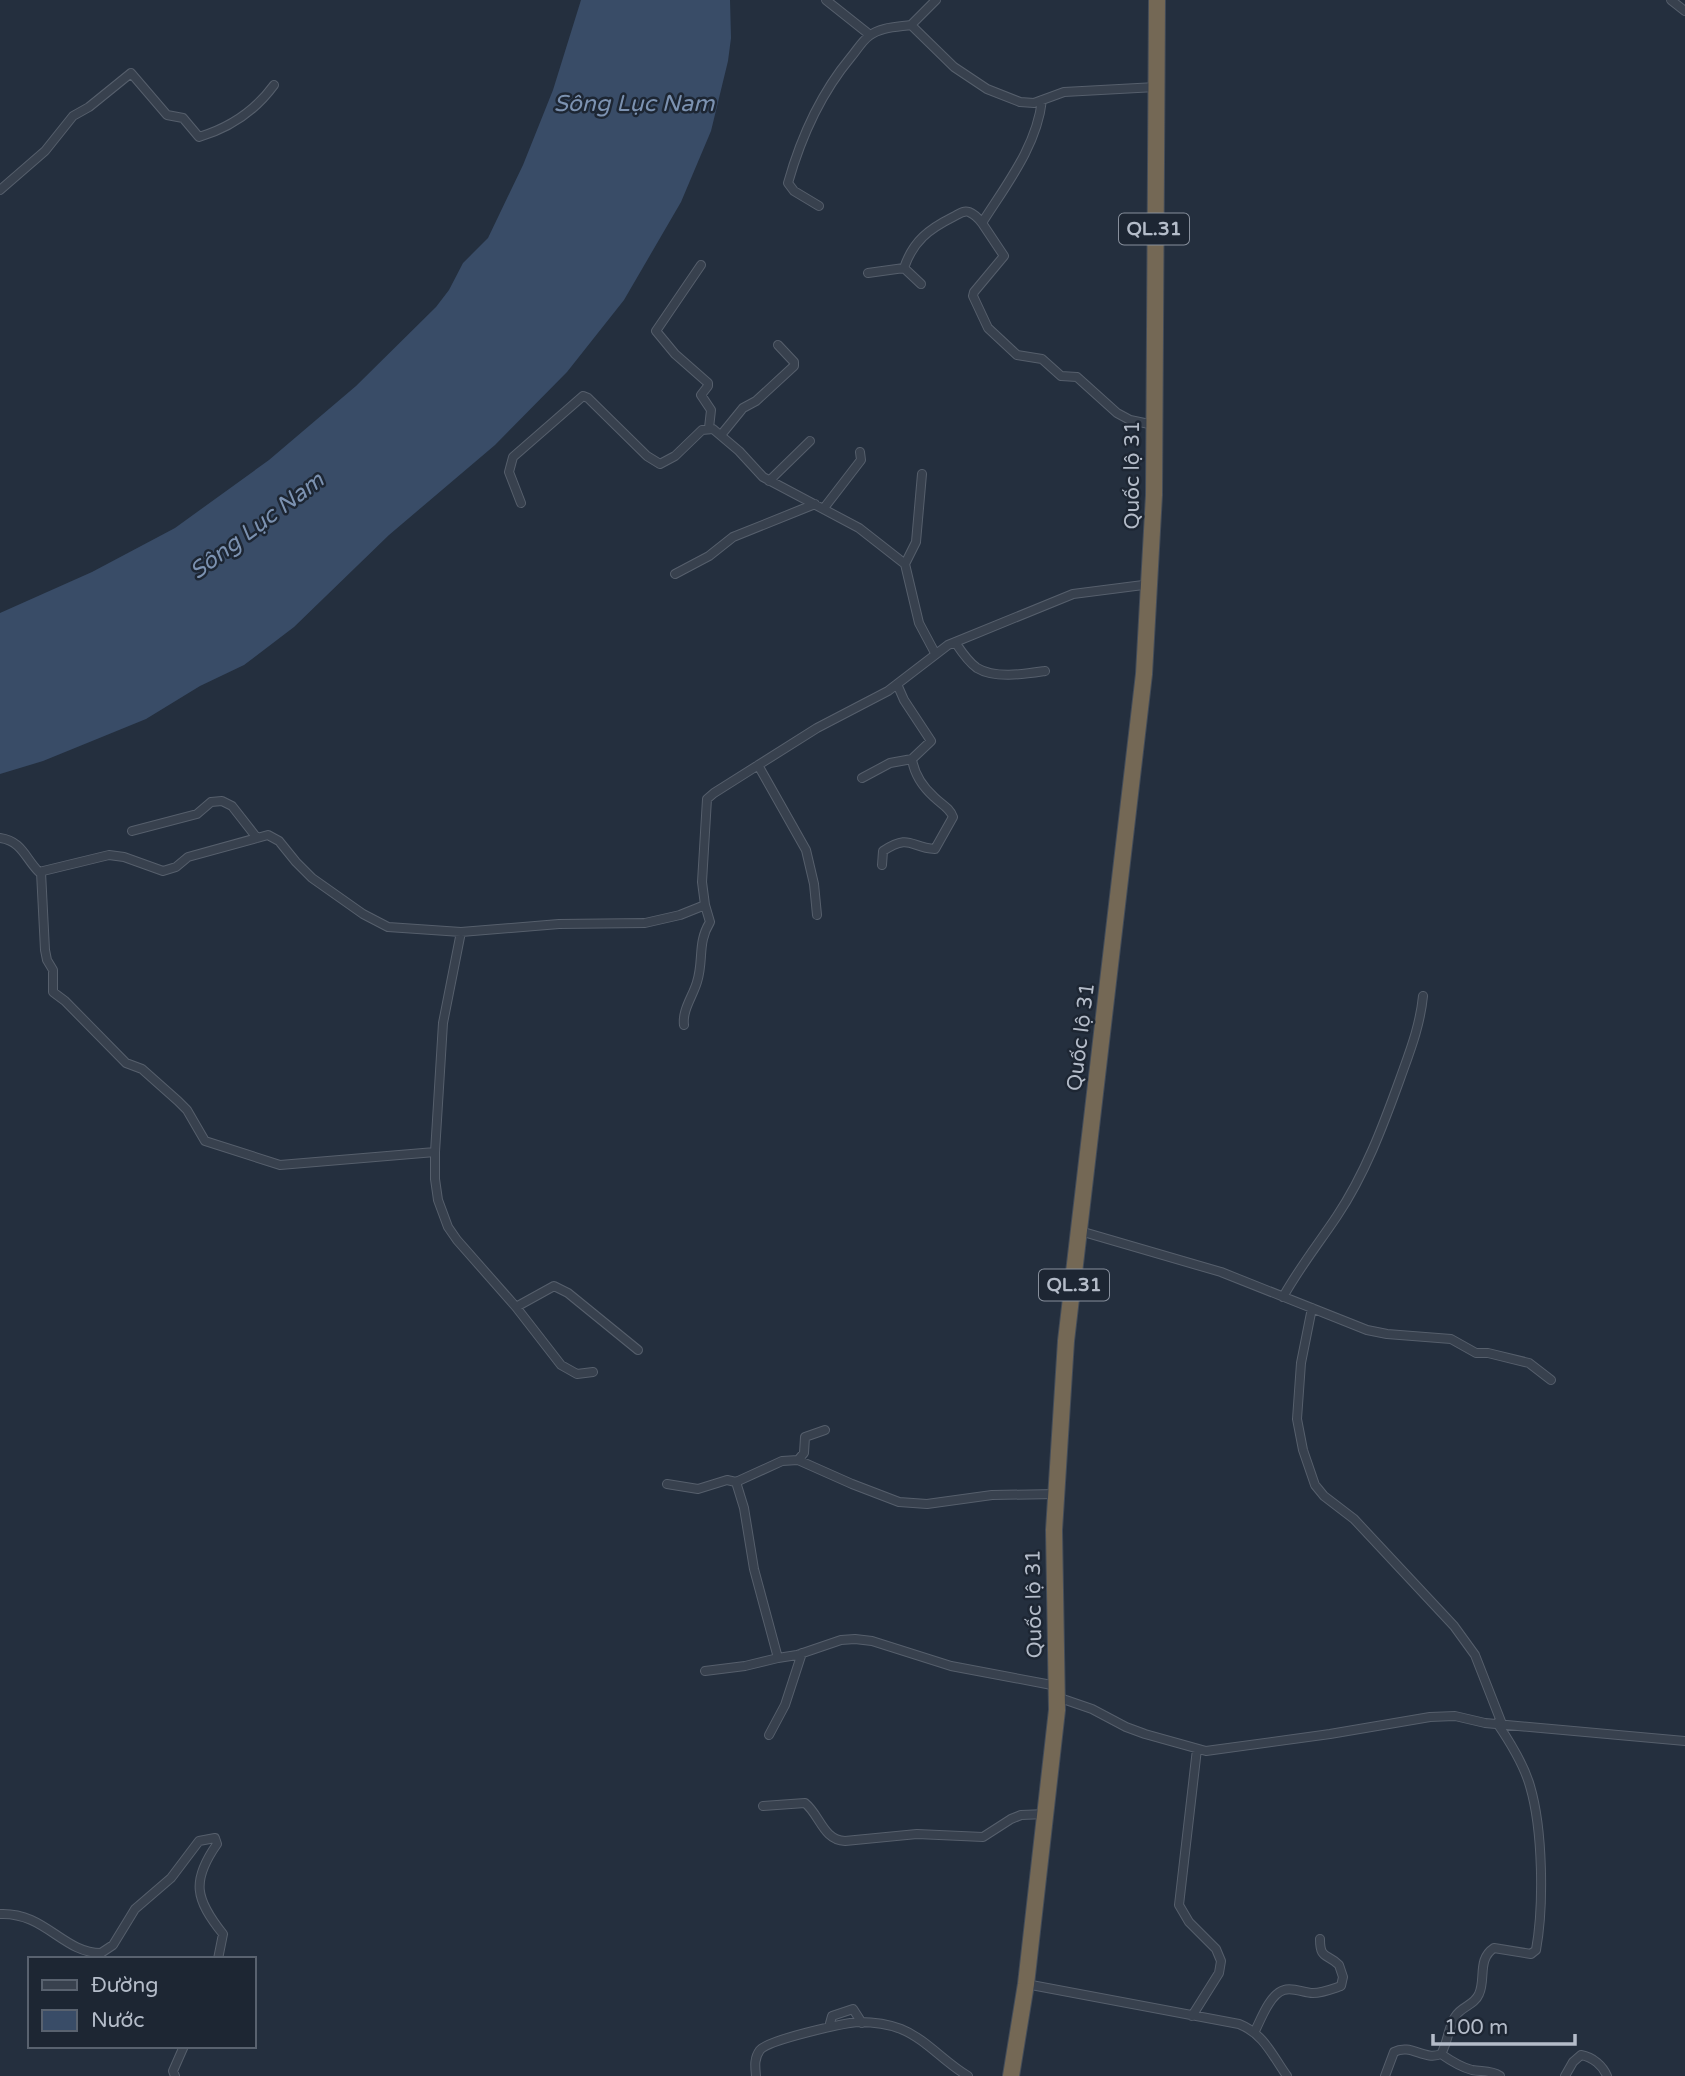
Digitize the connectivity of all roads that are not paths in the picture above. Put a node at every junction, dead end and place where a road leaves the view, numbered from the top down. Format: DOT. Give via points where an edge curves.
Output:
graph roads {
  1 [pos="826,0"];
  2 [pos="936,0"];
  3 [pos="1157,0"];
  4 [pos="1671,0"];
  5 [pos="1685,11"];
  6 [pos="911,25"];
  7 [pos="870,35"];
  8 [pos="274,85"];
  9 [pos="1156,87"];
  10 [pos="1042,100"];
  11 [pos="0,190"];
  12 [pos="819,206"];
  13 [pos="982,223"];
  14 [pos="701,265"];
  15 [pos="904,268"];
  16 [pos="869,274"];
  17 [pos="921,284"];
  18 [pos="778,345"];
  19 [pos="1154,425"];
  20 [pos="709,428"];
  21 [pos="722,435"];
  22 [pos="810,441"];
  23 [pos="860,452"];
  24 [pos="922,474"];
  25 [pos="769,481"];
  26 [pos="521,503"];
  27 [pos="819,506"];
  28 [pos="905,564"];
  29 [pos="676,574"];
  30 [pos="1151,584"];
  31 [pos="955,642"];
  32 [pos="934,653"];
  33 [pos="1045,671"];
  34 [pos="897,684"];
  35 [pos="912,759"];
  36 [pos="758,765"];
  37 [pos="862,778"];
  38 [pos="132,831"];
  39 [pos="0,838"];
  40 [pos="257,838"];
  41 [pos="882,865"];
  42 [pos="41,873"];
  43 [pos="705,905"];
  44 [pos="817,915"];
  45 [pos="461,932"];
  46 [pos="1423,996"];
  47 [pos="684,1025"];
  48 [pos="435,1152"];
  49 [pos="1080,1231"];
  50 [pos="1283,1297"];
  51 [pos="516,1307"];
  52 [pos="1312,1308"];
  53 [pos="638,1350"];
  54 [pos="593,1372"];
  55 [pos="1551,1380"];
  56 [pos="825,1430"];
  57 [pos="798,1460"];
  58 [pos="736,1482"];
  59 [pos="667,1484"];
  60 [pos="1057,1494"];
  61 [pos="802,1653"];
  62 [pos="778,1658"];
  63 [pos="705,1671"];
  64 [pos="1057,1692"];
  65 [pos="1500,1723"];
  66 [pos="769,1735"];
  67 [pos="1685,1741"];
  68 [pos="1197,1749"];
  69 [pos="763,1806"];
  70 [pos="1046,1814"];
  71 [pos="0,1914"];
  72 [pos="1320,1939"];
  73 [pos="218,1957"];
  74 [pos="1026,1984"];
  75 [pos="1192,2016"];
  76 [pos="862,2022"];
  77 [pos="829,2028"];
  78 [pos="1255,2031"];
  79 [pos="183,2048"];
  80 [pos="1441,2053"];
  81 [pos="175,2076"];
  82 [pos="756,2076"];
  83 [pos="968,2076"];
  84 [pos="1011,2076"];
  85 [pos="1287,2076"];
  86 [pos="1385,2076"];
  87 [pos="1500,2076"];
  88 [pos="1565,2076"];
  89 [pos="1607,2076"];
  1 -- 7 [label="street"];
  2 -- 6 [label="street"];
  3 -- 9 [label="highway, Quốc lộ 31 / QL.31"];
  4 -- 5 [label="street"];
  6 -- 7 [label="street"];
  6 -- 10 [label="street" via="954,67 987,89 1020,102"];
  7 -- 12 [label="street" via="822,99 790,175 789,186"];
  8 -- 11 [label="street" via="244,116 199,137 183,118 167,115 131,73 73,116 45,152"];
  9 -- 10 [label="street" via="1064,92"];
  9 -- 19 [label="highway, Quốc lộ 31 / QL.31"];
  10 -- 13 [label="street" via="1030,145"];
  13 -- 15 [label="street" via="964,212 934,226"];
  13 -- 19 [label="street" via="1004,256 973,294 988,328 1017,355 1038,358 1061,376 1077,377 1117,413"];
  14 -- 20 [label="street" via="656,331 708,383 701,395 711,410"];
  15 -- 16 [label="street"];
  15 -- 17 [label="street"];
  18 -- 21 [label="street" via="794,366 743,408"];
  19 -- 30 [label="highway, Quốc lộ 31 / QL.31"];
  20 -- 21 [label="street"];
  20 -- 26 [label="street" via="660,464 583,396 513,457 509,472"];
  21 -- 25 [label="street"];
  22 -- 25 [label="street"];
  23 -- 27 [label="street" via="857,467"];
  24 -- 28 [label="street" via="916,542"];
  25 -- 27 [label="street"];
  27 -- 28 [label="street" via="859,528"];
  27 -- 29 [label="street" via="733,537"];
  28 -- 32 [label="street" via="919,623"];
  30 -- 31 [label="street" via="1073,594"];
  30 -- 49 [label="highway, Quốc lộ 31 / QL.31"];
  31 -- 32 [label="street"];
  31 -- 33 [label="street" via="983,671"];
  32 -- 34 [label="street"];
  34 -- 35 [label="street" via="931,741"];
  34 -- 36 [label="street"];
  35 -- 37 [label="street" via="890,763"];
  35 -- 41 [label="street" via="931,795 953,817 935,849 901,842 883,851"];
  36 -- 43 [label="street" via="707,799"];
  36 -- 44 [label="street" via="806,850"];
  38 -- 40 [label="street" via="200,813 211,802 222,801 232,806"];
  39 -- 42 [label="street" via="21,847"];
  40 -- 42 [label="street" via="188,857 163,871 109,856"];
  40 -- 45 [label="street" via="275,837 312,878 380,924"];
  42 -- 48 [label="street" via="45,950 53,970 53,992 126,1063 142,1069 178,1101 205,1141 280,1165"];
  43 -- 45 [label="street" via="645,923"];
  43 -- 47 [label="street" via="710,922 703,934 698,980"];
  45 -- 48 [label="street" via="443,1023"];
  46 -- 50 [label="street" via="1421,1019 1376,1142 1337,1215"];
  48 -- 51 [label="street" via="436,1191 448,1227"];
  49 -- 50 [label="street" via="1221,1272"];
  49 -- 60 [label="highway, Quốc lộ 31 / QL.31" via="1066,1341"];
  50 -- 52 [label="street"];
  51 -- 53 [label="street" via="554,1286"];
  51 -- 54 [label="street" via="561,1365 577,1374"];
  52 -- 55 [label="street" via="1367,1330 1451,1339 1476,1353 1529,1363"];
  52 -- 65 [label="street" via="1301,1363 1297,1419 1315,1485 1354,1519 1454,1626 1475,1655"];
  56 -- 57 [label="street" via="805,1437 804,1453"];
  57 -- 58 [label="street" via="782,1461"];
  57 -- 60 [label="street" via="899,1502"];
  58 -- 59 [label="street" via="727,1480 698,1489"];
  58 -- 62 [label="street"];
  60 -- 64 [label="highway, Quốc lộ 31 / QL.31"];
  61 -- 62 [label="street"];
  61 -- 64 [label="street" via="855,1639"];
  61 -- 66 [label="street" via="785,1705"];
  62 -- 63 [label="street"];
  64 -- 68 [label="street" via="1126,1727"];
  64 -- 70 [label="highway, Quốc lộ 31 / QL.31"];
  65 -- 67 [label="street"];
  65 -- 68 [label="street" via="1430,1717 1233,1748"];
  65 -- 80 [label="street" via="1530,1785 1537,1825 1536,1950 1531,1954 1489,1951 1480,1993 1455,2016"];
  68 -- 75 [label="street" via="1179,1905 1221,1961 1219,1973"];
  69 -- 70 [label="street" via="805,1803 831,1837 845,1841 917,1834 983,1837 1021,1815"];
  70 -- 74 [label="highway, Quốc lộ 31 / QL.31"];
  71 -- 73 [label="street" via="32,1919 83,1950 101,1953 119,1937 135,1909 176,1873 199,1841 215,1838 217,1844 202,1867 199,1889 223,1934"];
  72 -- 78 [label="street" via="1323,1956 1339,1965 1341,1986 1321,1993 1280,1992"];
  74 -- 75 [label="street"];
  74 -- 84 [label="highway, Quốc lộ 31 / QL.31"];
  75 -- 78 [label="street"];
  76 -- 77 [label="street"];
  76 -- 77 [label="street" via="853,2009 832,2017"];
  76 -- 83 [label="street" via="903,2030"];
  77 -- 82 [label="street" via="764,2046 755,2061"];
  78 -- 85 [label="street"];
  79 -- 81 [label="street"];
  80 -- 86 [label="street" via="1430,2056 1400,2049 1394,2052"];
  80 -- 87 [label="street" via="1459,2066"];
  88 -- 89 [label="street" via="1581,2055 1600,2065"];
}
